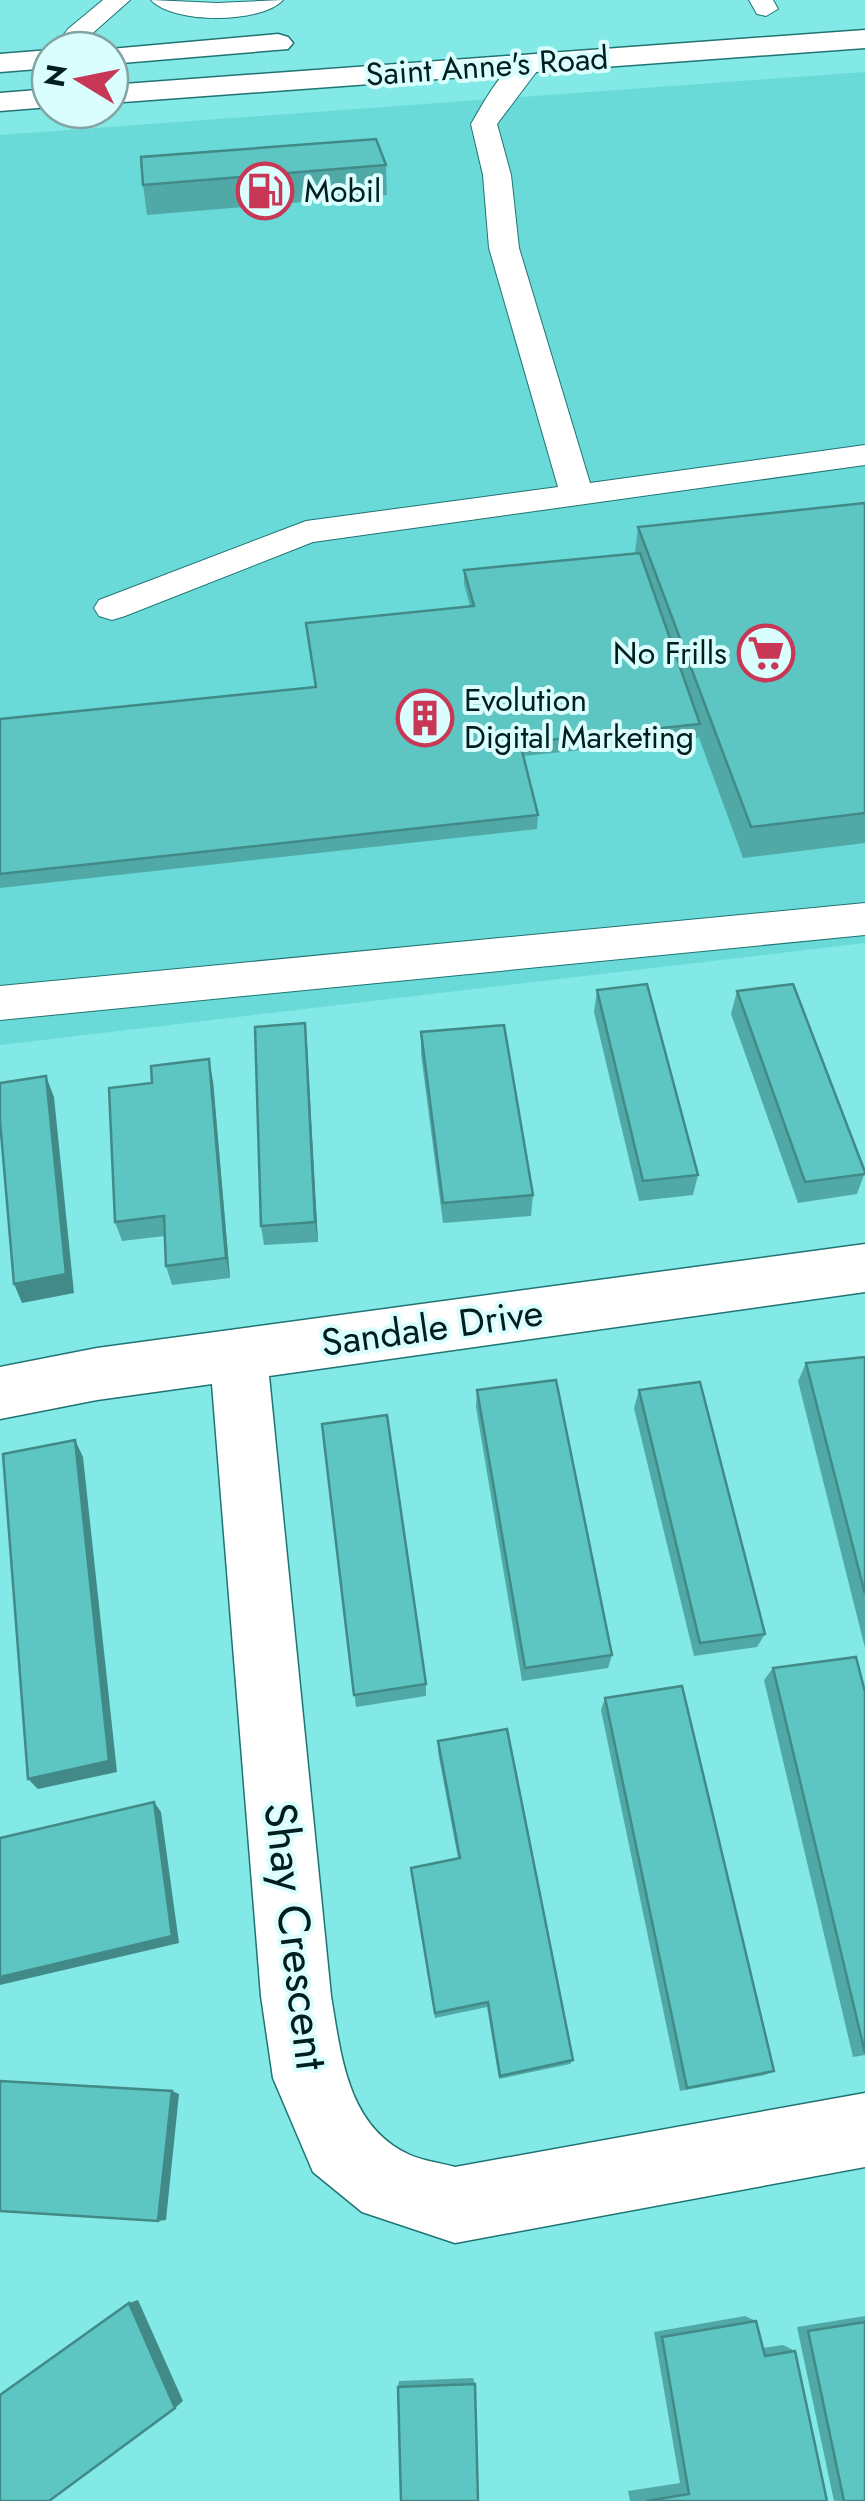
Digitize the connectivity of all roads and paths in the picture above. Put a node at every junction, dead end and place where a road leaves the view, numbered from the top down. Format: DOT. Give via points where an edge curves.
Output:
graph roads {
  1 [pos="118,0"];
  2 [pos="162,0"];
  3 [pos="272,0"];
  4 [pos="771,5"];
  5 [pos="726,12"];
  6 [pos="82,30"];
  7 [pos="865,39"];
  8 [pos="309,41"];
  9 [pos="130,54"];
  10 [pos="30,60"];
  11 [pos="0,62"];
  12 [pos="530,63"];
  13 [pos="130,93"];
  14 [pos="30,100"];
  15 [pos="0,102"];
  16 [pos="865,455"];
  17 [pos="577,494"];
  18 [pos="112,608"];
  19 [pos="865,919"];
  20 [pos="0,1002"];
  21 [pos="865,1268"];
  22 [pos="238,1354"];
  23 [pos="0,1394"];
  24 [pos="865,2130"];
  1 -- 6 [label="lane"];
  2 -- 3 [label="lane" via="220,10"];
  4 -- 5 [label="main road"];
  7 -- 12 [label="main road, Saint Anne's Road"];
  8 -- 9 [label="main road"];
  10 -- 11 [label="main road"];
  12 -- 13 [label="main road, Saint Anne's Road"];
  12 -- 17 [label="lane" via="484,124 504,248"];
  14 -- 15 [label="main road"];
  16 -- 17 [label="lane"];
  17 -- 18 [label="lane" via="306,532"];
  19 -- 20 [label="lane"];
  21 -- 22 [label="main road, Sandale Drive"];
  22 -- 23 [label="main road, Sandale Drive"];
  22 -- 24 [label="main road, Shay Crescent" via="296,1996 309,2078 338,2146 388,2186 455,2205"];
}
